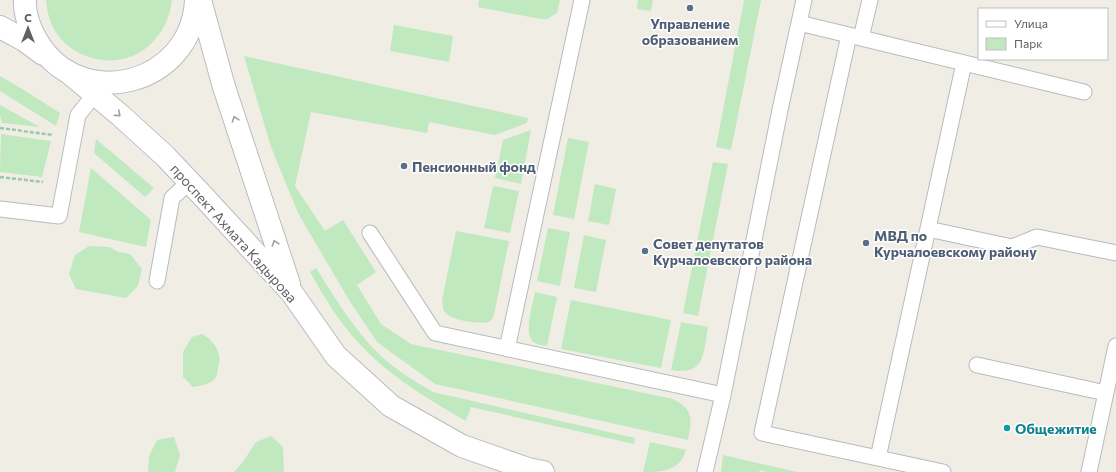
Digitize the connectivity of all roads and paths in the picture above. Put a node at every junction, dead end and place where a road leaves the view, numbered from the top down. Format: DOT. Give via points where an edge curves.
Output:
graph roads {
  1 [pos="25,0"];
  2 [pos="196,0"];
  3 [pos="200,0"];
  4 [pos="582,0"];
  5 [pos="804,0"];
  6 [pos="870,0"];
  7 [pos="799,23"];
  8 [pos="0,27"];
  9 [pos="855,36"];
  10 [pos="964,63"];
  11 [pos="64,69"];
  12 [pos="1084,92"];
  13 [pos="95,94"];
  14 [pos="0,128"];
  15 [pos="60,136"];
  16 [pos="0,177"];
  17 [pos="189,182"];
  18 [pos="65,185"];
  19 [pos="0,209"];
  20 [pos="928,229"];
  21 [pos="370,233"];
  22 [pos="1116,253"];
  23 [pos="157,280"];
  24 [pos="292,293"];
  25 [pos="1116,346"];
  26 [pos="507,349"];
  27 [pos="976,365"];
  28 [pos="1106,393"];
  29 [pos="722,395"];
  30 [pos="878,458"];
  31 [pos="533,471"];
  32 [pos="705,472"];
  33 [pos="943,472"];
  34 [pos="1089,472"];
  1 -- 11 [label="main road" via="34,35 42,49"];
  2 -- 11 [label="main road" via="188,35 175,55 157,70 135,79 112,83 89,80"];
  24 -- 3 [label="main road, one-way" via="224,87"];
  4 -- 26 [label="lane"];
  5 -- 7 [label="lane"];
  6 -- 9 [label="lane"];
  7 -- 9 [label="lane"];
  7 -- 29 [label="lane"];
  8 -- 11 [label="main road, проспект Ахмата Кадырова" via="24,40"];
  9 -- 10 [label="lane"];
  9 -- 30 [label="lane" via="762,433"];
  10 -- 12 [label="lane"];
  10 -- 20 [label="lane"];
  11 -- 13 [label="main road, проспект Ахмата Кадырова"];
  13 -- 17 [label="main road, проспект Ахмата Кадырова, one-way" via="165,156"];
  13 -- 18 [label="lane" via="78,115"];
  14 -- 15 [label="path"];
  16 -- 18 [label="path"];
  17 -- 23 [label="lane" via="172,198"];
  17 -- 24 [label="main road, проспект Ахмата Кадырова"];
  18 -- 19 [label="lane" via="59,216"];
  20 -- 22 [label="lane" via="1012,247 1037,236"];
  20 -- 30 [label="lane"];
  21 -- 26 [label="lane" via="435,333"];
  24 -- 31 [label="main road, проспект Ахмата Кадырова" via="336,356 391,406 462,446"];
  25 -- 28 [label="lane"];
  26 -- 29 [label="lane"];
  27 -- 28 [label="lane"];
  28 -- 34 [label="lane"];
  29 -- 32 [label="lane"];
  30 -- 33 [label="lane"];
}
